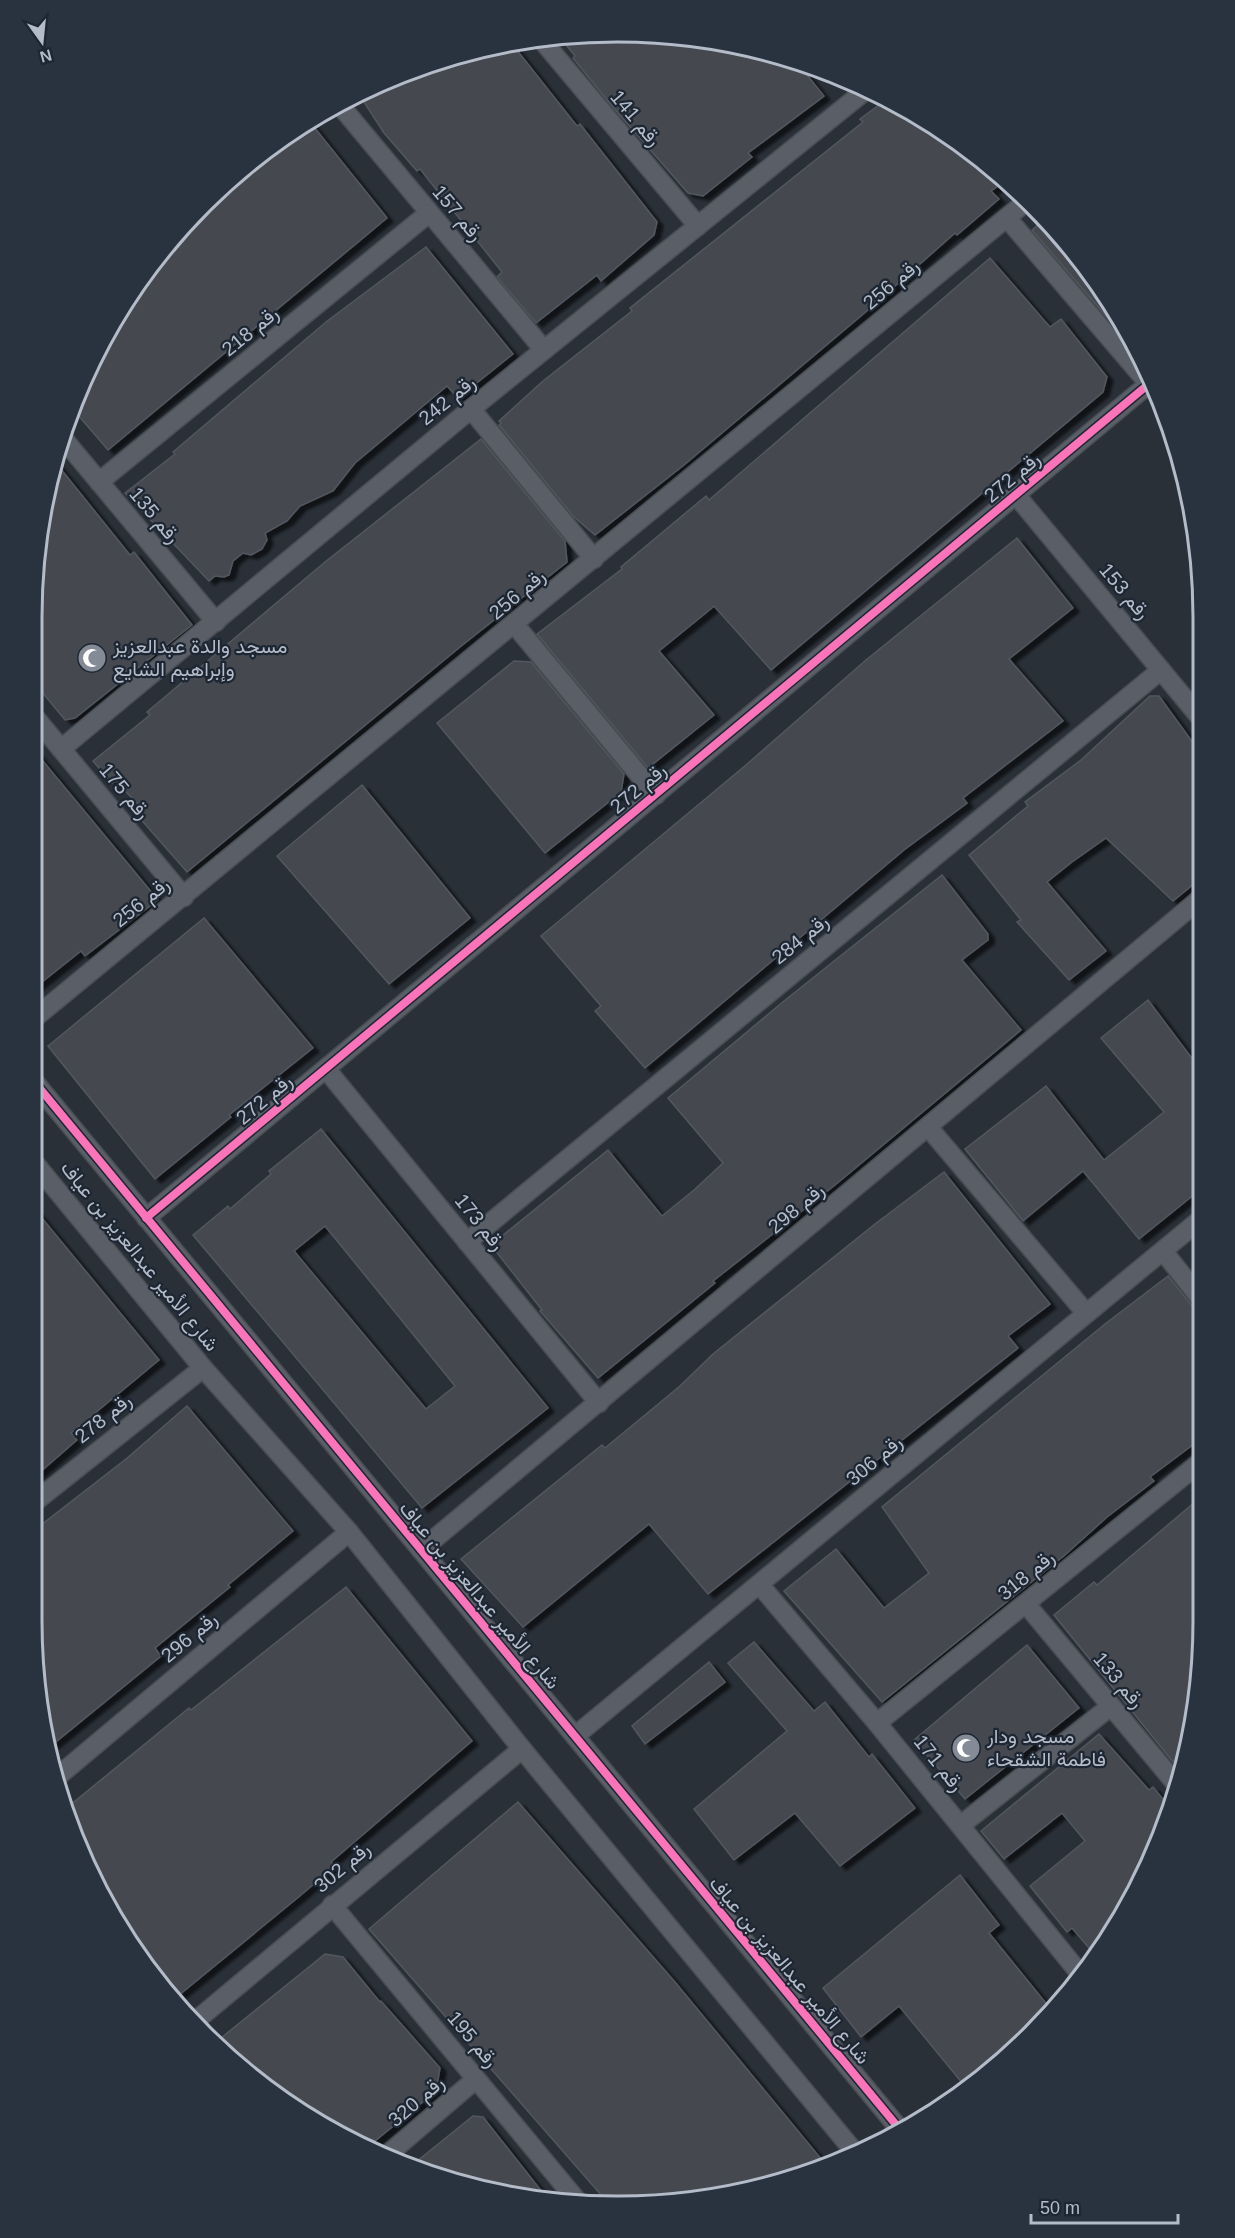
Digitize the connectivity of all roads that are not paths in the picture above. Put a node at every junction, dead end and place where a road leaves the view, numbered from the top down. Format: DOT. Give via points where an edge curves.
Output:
graph roads {
  1 [pos="547,46"];
  2 [pos="854,93"];
  3 [pos="345,111"];
  4 [pos="1020,207"];
  5 [pos="429,213"];
  6 [pos="1007,218"];
  7 [pos="698,226"];
  8 [pos="544,350"];
  9 [pos="1137,370"];
  10 [pos="1145,387"];
  11 [pos="471,409"];
  12 [pos="69,446"];
  13 [pos="99,483"];
  14 [pos="1016,495"];
  15 [pos="594,559"];
  16 [pos="216,622"];
  17 [pos="515,625"];
  18 [pos="1161,670"];
  19 [pos="1193,709"];
  20 [pos="42,726"];
  21 [pos="61,749"];
  22 [pos="656,795"];
  23 [pos="184,897"];
  24 [pos="1193,905"];
  25 [pos="42,1012"];
  26 [pos="326,1069"];
  27 [pos="42,1091"];
  28 [pos="928,1126"];
  29 [pos="42,1172"];
  30 [pos="146,1218"];
  31 [pos="1193,1226"];
  32 [pos="467,1242"];
  33 [pos="1162,1251"];
  34 [pos="1193,1289"];
  35 [pos="1086,1313"];
  36 [pos="203,1368"];
  37 [pos="599,1403"];
  38 [pos="1193,1468"];
  39 [pos="42,1496"];
  40 [pos="349,1533"];
  41 [pos="421,1550"];
  42 [pos="759,1584"];
  43 [pos="1026,1604"];
  44 [pos="1111,1706"];
  45 [pos="877,1723"];
  46 [pos="575,1736"];
  47 [pos="522,1749"];
  48 [pos="63,1772"];
  49 [pos="1171,1775"];
  50 [pos="961,1825"];
  51 [pos="332,1905"];
  52 [pos="1076,1968"];
  53 [pos="201,2016"];
  54 [pos="476,2079"];
  55 [pos="896,2124"];
  56 [pos="849,2147"];
  57 [pos="393,2150"];
  58 [pos="572,2194"];
  1 -- 7 [label="street, رقم 141"];
  2 -- 7 [label="street, رقم 242"];
  3 -- 5 [label="street, رقم 157"];
  4 -- 6 [label="street, رقم 256"];
  5 -- 8 [label="street, رقم 157"];
  5 -- 13 [label="street, رقم 218"];
  6 -- 9 [label="street"];
  6 -- 15 [label="street, رقم 256"];
  7 -- 8 [label="street, رقم 242"];
  8 -- 11 [label="street, رقم 242"];
  10 -- 14 [label="street, رقم 272"];
  11 -- 15 [label="street"];
  11 -- 16 [label="street, رقم 242"];
  12 -- 13 [label="street, رقم 135"];
  13 -- 16 [label="street, رقم 135"];
  14 -- 18 [label="street, رقم 153"];
  14 -- 22 [label="street, رقم 272"];
  15 -- 17 [label="street, رقم 256"];
  16 -- 21 [label="street, رقم 242"];
  17 -- 22 [label="street"];
  17 -- 23 [label="street, رقم 256"];
  18 -- 19 [label="street, رقم 153"];
  18 -- 32 [label="street, رقم 284"];
  20 -- 21 [label="street, رقم 175"];
  21 -- 23 [label="street, رقم 175"];
  22 -- 26 [label="street, رقم 272"];
  23 -- 25 [label="street, رقم 256"];
  24 -- 28 [label="street, رقم 298"];
  26 -- 30 [label="street, رقم 272"];
  26 -- 32 [label="street, رقم 173"];
  27 -- 30 [label="street, شارع الأمير عبدالعزيز بن عياف"];
  28 -- 35 [label="street"];
  28 -- 37 [label="street, رقم 298"];
  29 -- 36 [label="street, شارع الأمير عبدالعزيز بن عياف"];
  30 -- 41 [label="street, شارع الأمير عبدالعزيز بن عياف"];
  31 -- 33 [label="street, رقم 306"];
  32 -- 37 [label="street, رقم 173"];
  33 -- 34 [label="street"];
  33 -- 35 [label="street, رقم 306"];
  35 -- 42 [label="street, رقم 306"];
  36 -- 39 [label="street, رقم 278"];
  36 -- 40 [label="street, شارع الأمير عبدالعزيز بن عياف"];
  37 -- 41 [label="street, رقم 298"];
  38 -- 43 [label="street, رقم 318"];
  40 -- 47 [label="street, شارع الأمير عبدالعزيز بن عياف"];
  40 -- 48 [label="street, رقم 296"];
  41 -- 46 [label="street, شارع الأمير عبدالعزيز بن عياف"];
  42 -- 45 [label="street, رقم 171"];
  42 -- 46 [label="street, رقم 306"];
  43 -- 44 [label="street, رقم 133"];
  43 -- 45 [label="street, رقم 318"];
  44 -- 49 [label="street, رقم 133"];
  44 -- 50 [label="street"];
  45 -- 50 [label="street, رقم 171"];
  46 -- 55 [label="street, شارع الأمير عبدالعزيز بن عياف"];
  47 -- 51 [label="street, رقم 302"];
  47 -- 56 [label="street, شارع الأمير عبدالعزيز بن عياف"];
  50 -- 52 [label="street, رقم 171"];
  51 -- 53 [label="street, رقم 302"];
  51 -- 54 [label="street, رقم 195"];
  54 -- 57 [label="street, رقم 320"];
  54 -- 58 [label="street, رقم 195"];
}
